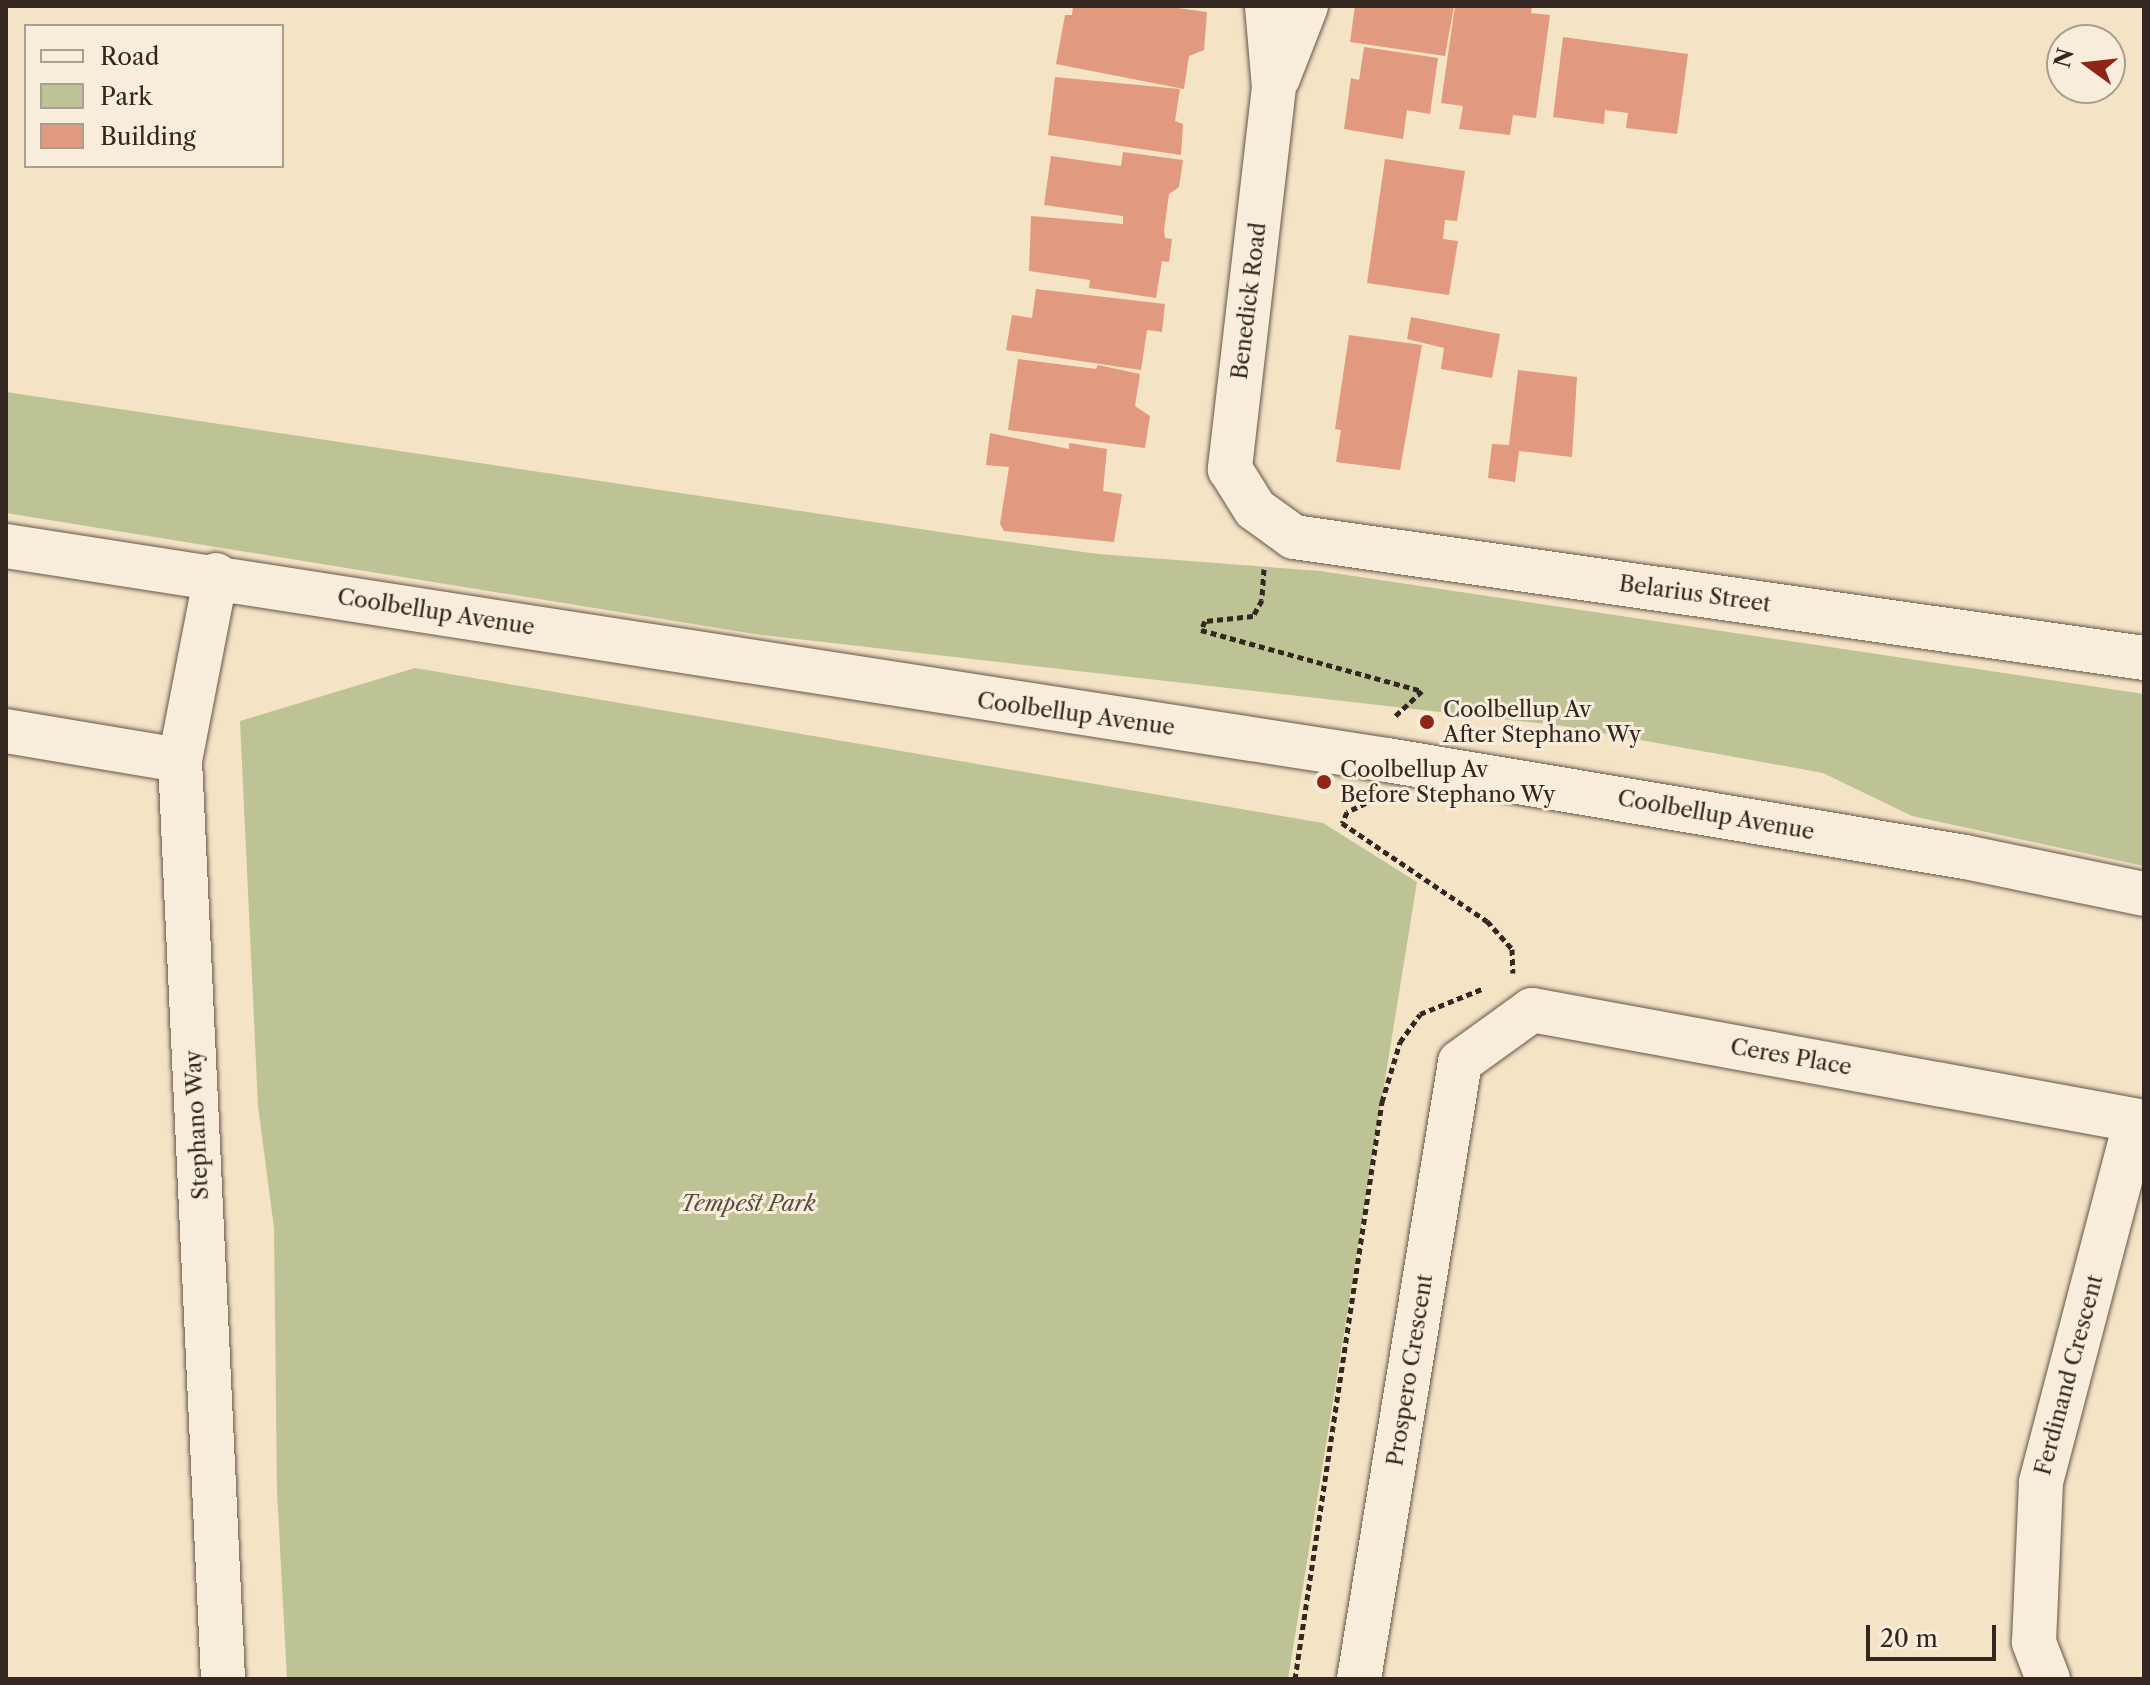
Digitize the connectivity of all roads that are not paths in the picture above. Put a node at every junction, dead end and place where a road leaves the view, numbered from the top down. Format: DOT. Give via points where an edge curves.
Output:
graph roads {
  1 [pos="1267,6"];
  2 [pos="1306,6"];
  3 [pos="1274,87"];
  4 [pos="1255,509"];
  5 [pos="6,546"];
  6 [pos="216,575"];
  7 [pos="2144,658"];
  8 [pos="6,731"];
  9 [pos="180,760"];
  10 [pos="2144,894"];
  11 [pos="1460,1062"];
  12 [pos="2140,1122"];
  13 [pos="223,1679"];
  14 [pos="1359,1679"];
  15 [pos="2048,1679"];
  1 -- 3 [label="street"];
  2 -- 3 [label="street"];
  3 -- 4 [label="street, Benedick Road" via="1230,469"];
  4 -- 7 [label="street, Belarius Street" via="1294,537"];
  5 -- 6 [label="street, Coolbellup Avenue"];
  6 -- 9 [label="street, Stephano Way"];
  6 -- 10 [label="street, Coolbellup Avenue" via="805,673 1418,765 1965,857"];
  8 -- 9 [label="street"];
  9 -- 13 [label="street, Stephano Way"];
  11 -- 12 [label="street, Ceres Place" via="1532,1010"];
  11 -- 14 [label="street, Prospero Crescent"];
  12 -- 15 [label="street, Ferdinand Crescent" via="2041,1482 2034,1642"];
}
